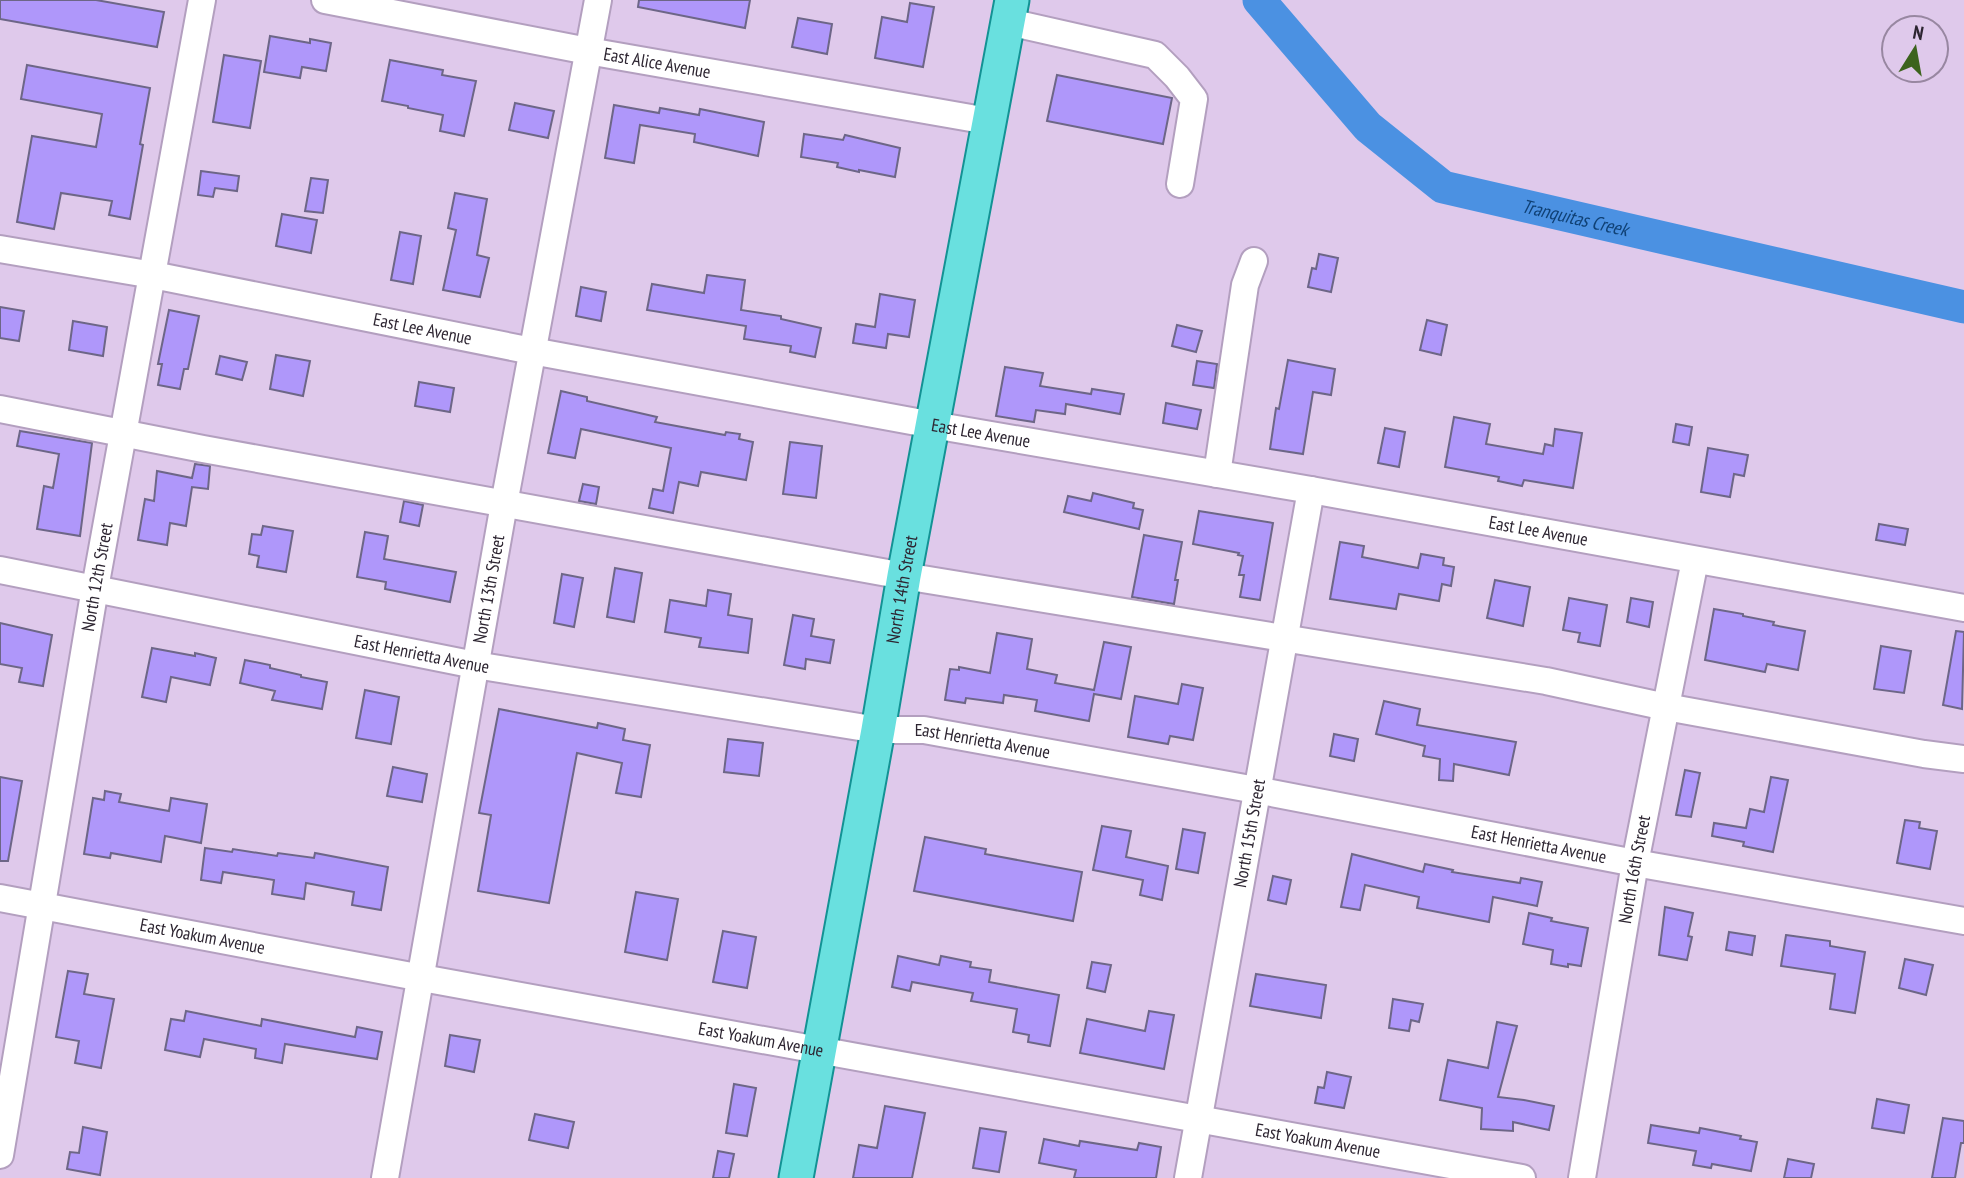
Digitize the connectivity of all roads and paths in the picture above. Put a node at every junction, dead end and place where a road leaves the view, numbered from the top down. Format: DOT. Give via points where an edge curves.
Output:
graph roads {
  1 [pos="202,0"];
  2 [pos="326,0"];
  3 [pos="597,0"];
  4 [pos="1011,11"];
  5 [pos="588,51"];
  6 [pos="988,121"];
  7 [pos="1180,184"];
  8 [pos="0,249"];
  9 [pos="1254,261"];
  10 [pos="153,275"];
  11 [pos="532,351"];
  12 [pos="0,409"];
  13 [pos="933,425"];
  14 [pos="124,434"];
  15 [pos="1217,474"];
  16 [pos="1311,490"];
  17 [pos="504,504"];
  18 [pos="1695,560"];
  19 [pos="0,570"];
  20 [pos="904,576"];
  21 [pos="95,588"];
  22 [pos="1964,608"];
  23 [pos="1284,637"];
  24 [pos="475,665"];
  25 [pos="1666,707"];
  26 [pos="878,730"];
  27 [pos="1964,759"];
  28 [pos="1256,790"];
  29 [pos="1635,863"];
  30 [pos="0,898"];
  31 [pos="43,905"];
  32 [pos="1964,921"];
  33 [pos="422,978"];
  34 [pos="820,1049"];
  35 [pos="6,1077"];
  36 [pos="1199,1120"];
  37 [pos="0,1155"];
  38 [pos="385,1178"];
  39 [pos="796,1178"];
  40 [pos="1188,1178"];
  41 [pos="1522,1178"];
  42 [pos="1582,1178"];
  1 -- 10 [label="street, North 12th Street"];
  2 -- 5 [label="street, East Alice Avenue"];
  3 -- 5 [label="street, North 13th Street"];
  4 -- 6 [label="main road, North 14th Street"];
  4 -- 7 [label="street" via="1155,55 1177,77 1194,99"];
  5 -- 6 [label="street, East Alice Avenue"];
  5 -- 11 [label="street, North 13th Street"];
  6 -- 13 [label="main road, North 14th Street"];
  8 -- 10 [label="street, East Lee Avenue"];
  9 -- 15 [label="street" via="1244,285"];
  10 -- 11 [label="street, East Lee Avenue"];
  10 -- 14 [label="street, North 12th Street"];
  11 -- 13 [label="street, East Lee Avenue"];
  11 -- 17 [label="street, North 13th Street"];
  12 -- 14 [label="street"];
  13 -- 15 [label="street, East Lee Avenue"];
  13 -- 20 [label="main road, North 14th Street"];
  14 -- 17 [label="street"];
  14 -- 21 [label="street, North 12th Street"];
  15 -- 16 [label="street, East Lee Avenue"];
  16 -- 18 [label="street, East Lee Avenue"];
  16 -- 23 [label="street, North 15th Street"];
  17 -- 20 [label="street"];
  17 -- 24 [label="street, North 13th Street"];
  18 -- 22 [label="street, East Lee Avenue"];
  18 -- 25 [label="street, North 16th Street"];
  19 -- 21 [label="street, East Henrietta Avenue"];
  20 -- 23 [label="street"];
  20 -- 26 [label="main road, North 14th Street"];
  21 -- 24 [label="street, East Henrietta Avenue"];
  21 -- 31 [label="street, North 12th Street"];
  23 -- 25 [label="street" via="1546,681"];
  23 -- 28 [label="street, North 15th Street"];
  24 -- 26 [label="street, East Henrietta Avenue"];
  24 -- 33 [label="street, North 13th Street"];
  25 -- 27 [label="street"];
  25 -- 29 [label="street, North 16th Street"];
  26 -- 28 [label="street, East Henrietta Avenue" via="924,730"];
  26 -- 34 [label="main road, North 14th Street"];
  28 -- 29 [label="street, East Henrietta Avenue"];
  28 -- 36 [label="street, North 15th Street"];
  29 -- 32 [label="street, East Henrietta Avenue"];
  29 -- 42 [label="street, North 16th Street"];
  30 -- 31 [label="street, East Yoakum Avenue"];
  31 -- 33 [label="street, East Yoakum Avenue"];
  31 -- 35 [label="street, North 12th Street"];
  33 -- 34 [label="street, East Yoakum Avenue"];
  33 -- 38 [label="street, North 13th Street"];
  34 -- 36 [label="street, East Yoakum Avenue"];
  34 -- 39 [label="main road, North 14th Street"];
  35 -- 37 [label="street, North 12th Street"];
  36 -- 40 [label="street, North 15th Street"];
  36 -- 41 [label="street, East Yoakum Avenue"];
}
